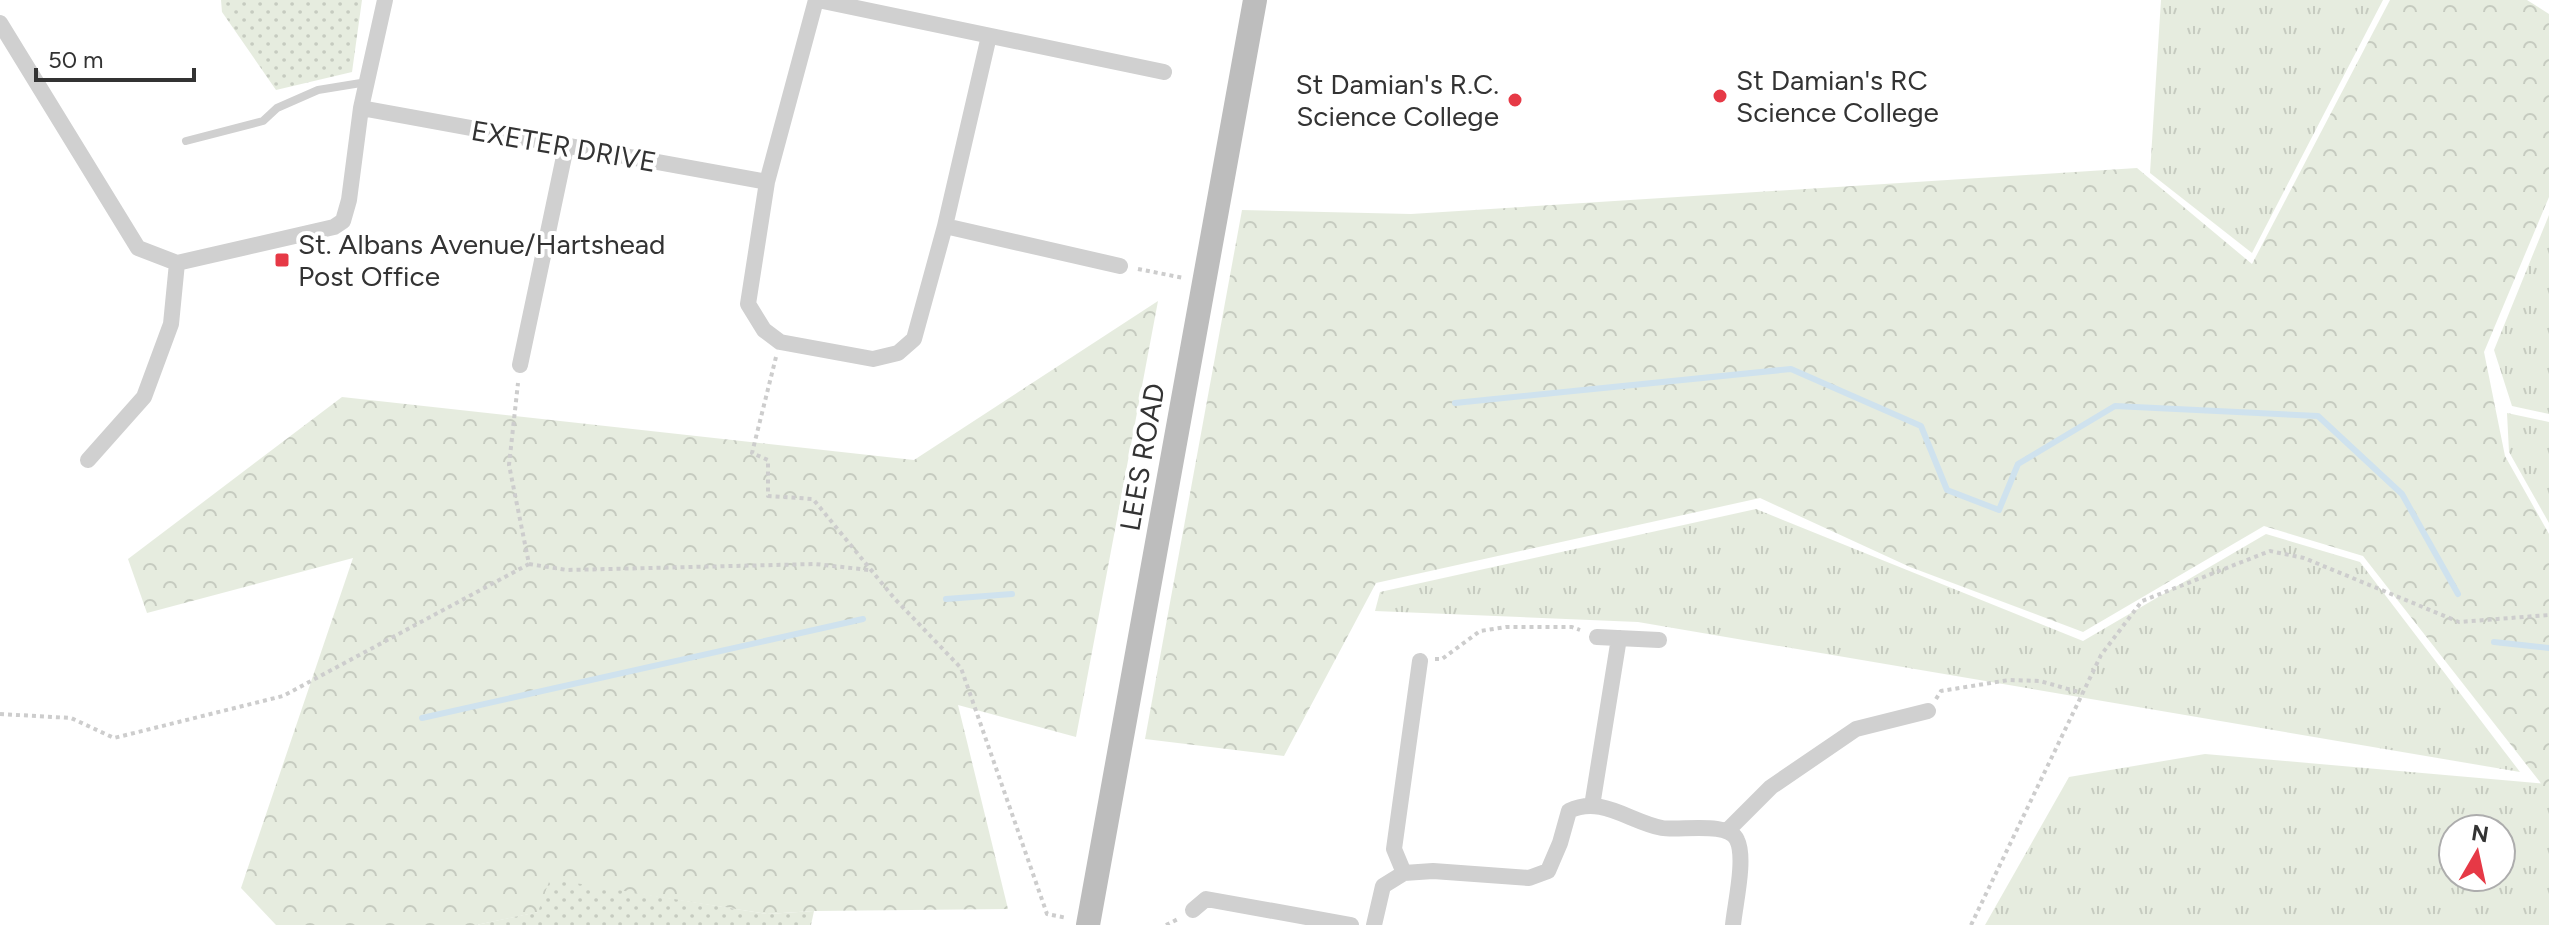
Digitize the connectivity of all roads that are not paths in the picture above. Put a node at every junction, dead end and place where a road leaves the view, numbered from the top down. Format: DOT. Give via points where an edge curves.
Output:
graph roads {
  1 [pos="385,0"];
  2 [pos="817,0"];
  3 [pos="1255,0"];
  4 [pos="0,23"];
  5 [pos="989,36"];
  6 [pos="1164,72"];
  7 [pos="367,82"];
  8 [pos="361,108"];
  9 [pos="186,141"];
  10 [pos="566,147"];
  11 [pos="767,182"];
  12 [pos="945,226"];
  13 [pos="177,263"];
  14 [pos="1120,266"];
  15 [pos="520,365"];
  16 [pos="88,460"];
  17 [pos="1597,637"];
  18 [pos="1619,638"];
  19 [pos="1659,640"];
  20 [pos="1420,661"];
  21 [pos="1928,711"];
  22 [pos="1592,806"];
  23 [pos="1728,830"];
  24 [pos="1404,873"];
  25 [pos="1193,910"];
  26 [pos="1088,924"];
  27 [pos="1351,925"];
  28 [pos="1374,925"];
  29 [pos="1733,925"];
  1 -- 7 [label="street"];
  2 -- 5 [label="street"];
  2 -- 11 [label="street"];
  3 -- 26 [label="main road, LEES ROAD"];
  4 -- 13 [label="street" via="138,248"];
  5 -- 6 [label="street"];
  5 -- 12 [label="street"];
  7 -- 8 [label="street"];
  7 -- 9 [label="lane" via="318,90 277,108 263,121"];
  8 -- 10 [label="street, EXETER DRIVE"];
  8 -- 13 [label="street" via="343,221"];
  10 -- 11 [label="street, EXETER DRIVE"];
  10 -- 15 [label="street"];
  11 -- 12 [label="street" via="748,304 764,330 780,342 873,359 898,353 914,339"];
  12 -- 14 [label="street"];
  13 -- 16 [label="street" via="171,324 144,397"];
  17 -- 18 [label="street"];
  18 -- 19 [label="street"];
  18 -- 22 [label="street"];
  20 -- 24 [label="street" via="1394,849"];
  21 -- 23 [label="street" via="1856,729 1771,787"];
  22 -- 23 [label="street" via="1661,828"];
  22 -- 24 [label="street" via="1569,811 1548,871 1529,878"];
  23 -- 29 [label="street" via="1737,837 1740,852"];
  24 -- 28 [label="street" via="1383,886"];
  25 -- 27 [label="street" via="1206,899"];
}
